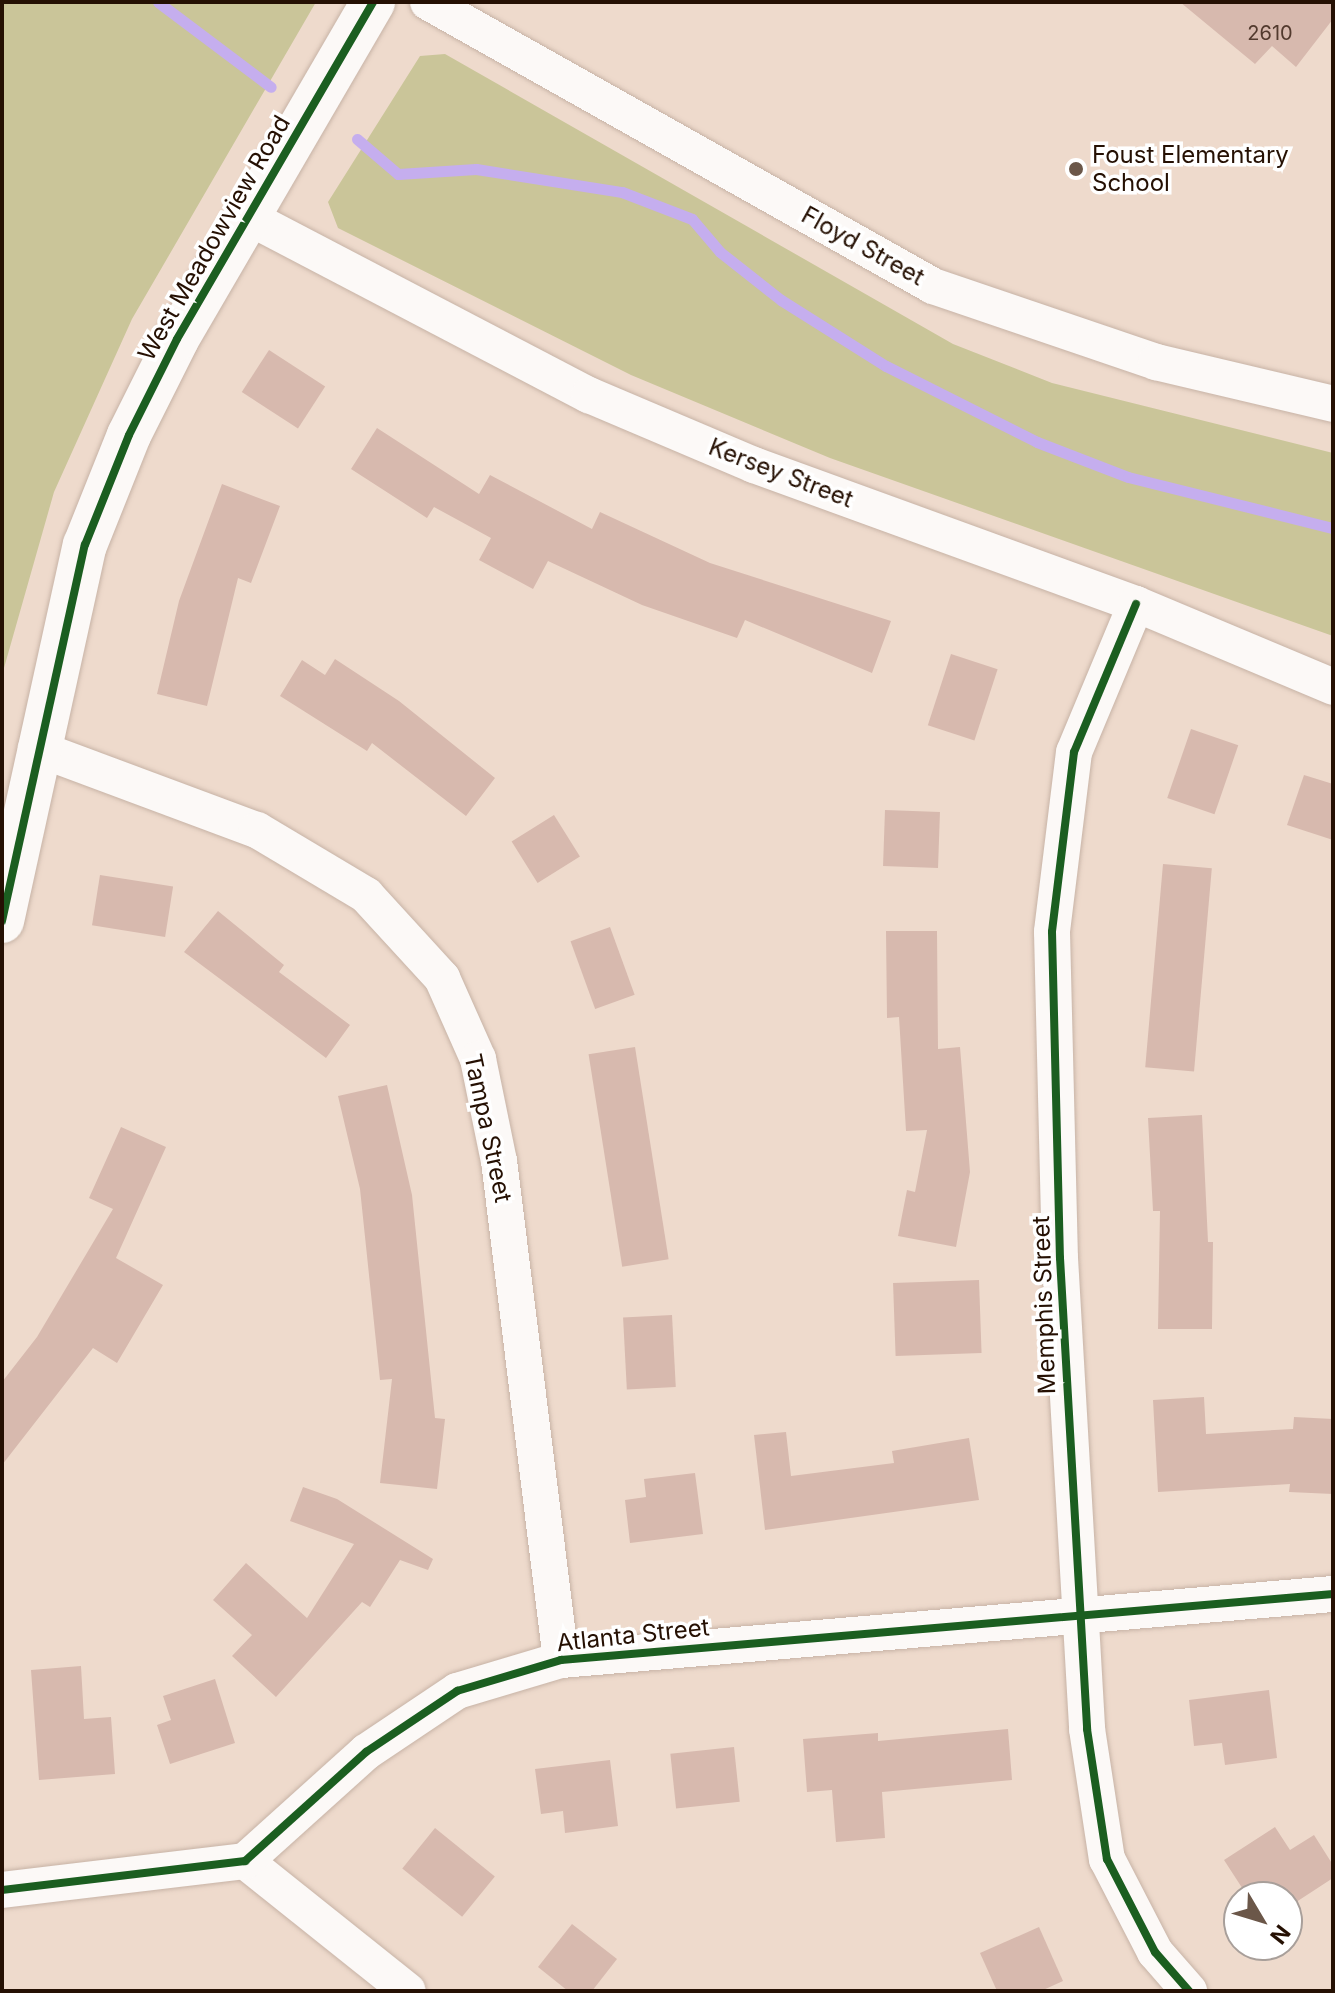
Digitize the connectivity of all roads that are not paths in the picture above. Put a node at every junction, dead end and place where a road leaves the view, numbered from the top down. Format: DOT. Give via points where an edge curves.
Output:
graph roads {
  1 [pos="373,2"];
  2 [pos="428,2"];
  3 [pos="248,217"];
  4 [pos="1333,404"];
  5 [pos="1136,604"];
  6 [pos="1333,687"];
  7 [pos="36,748"];
  8 [pos="2,921"];
  9 [pos="1333,1594"];
  10 [pos="1079,1613"];
  11 [pos="561,1660"];
  12 [pos="245,1861"];
  13 [pos="2,1890"];
  14 [pos="408,1991"];
  15 [pos="1189,1991"];
  1 -- 3 [label="street, West Meadowview Road"];
  2 -- 4 [label="street, Floyd Street" via="933,286 1156,362"];
  3 -- 5 [label="street, Kersey Street" via="589,395 754,465"];
  3 -- 7 [label="street, West Meadowview Road" via="177,339 85,545"];
  5 -- 6 [label="street, Kersey Street"];
  5 -- 10 [label="street, Memphis Street" via="1074,752 1052,932 1060,1258"];
  7 -- 8 [label="street, West Meadowview Road"];
  7 -- 11 [label="street, Tampa Street" via="257,830 366,895 442,978 478,1059 499,1161"];
  9 -- 10 [label="street, Atlanta Street"];
  10 -- 11 [label="street, Atlanta Street"];
  10 -- 15 [label="street, Memphis Street" via="1087,1729 1107,1859 1155,1952"];
  11 -- 12 [label="street, Atlanta Street" via="457,1691 366,1752"];
  12 -- 13 [label="street"];
  12 -- 14 [label="street"];
}
